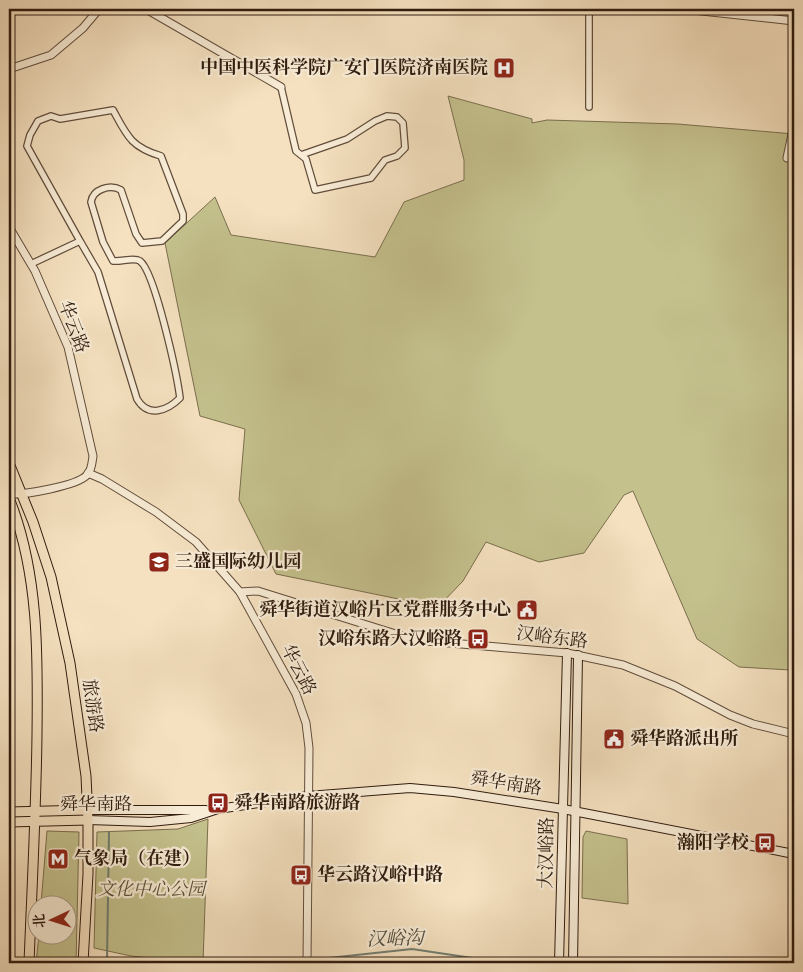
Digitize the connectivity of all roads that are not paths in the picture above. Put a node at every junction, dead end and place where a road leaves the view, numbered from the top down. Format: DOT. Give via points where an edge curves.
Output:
graph roads {
  1 [pos="99,9"];
  2 [pos="146,9"];
  3 [pos="589,9"];
  4 [pos="683,9"];
  5 [pos="794,21"];
  6 [pos="9,69"];
  7 [pos="281,87"];
  8 [pos="589,107"];
  9 [pos="794,125"];
  10 [pos="301,155"];
  11 [pos="787,158"];
  12 [pos="9,226"];
  13 [pos="80,242"];
  14 [pos="31,264"];
  15 [pos="9,463"];
  16 [pos="88,474"];
  17 [pos="9,494"];
  18 [pos="22,495"];
  19 [pos="9,498"];
  20 [pos="240,592"];
  21 [pos="567,654"];
  22 [pos="578,655"];
  23 [pos="794,734"];
  24 [pos="308,796"];
  25 [pos="563,809"];
  26 [pos="88,810"];
  27 [pos="210,810"];
  28 [pos="9,812"];
  29 [pos="575,812"];
  30 [pos="36,817"];
  31 [pos="88,820"];
  32 [pos="9,822"];
  33 [pos="794,854"];
  34 [pos="307,961"];
  35 [pos="29,963"];
  36 [pos="83,963"];
  37 [pos="560,963"];
  38 [pos="573,963"];
  1 -- 6 [label="street" via="83,28 51,55"];
  2 -- 7 [label="street"];
  3 -- 8 [label="street"];
  4 -- 5 [label="street"];
  7 -- 10 [label="street" via="296,151"];
  9 -- 11 [label="street"];
  10 -- 10 [label="street" via="306,159 315,190 362,181 371,178 385,160 397,156 405,148 404,123 397,117 387,116 347,139"];
  12 -- 14 [label="street, 华云路"];
  13 -- 13 [label="street" via="98,272 137,399 148,411 161,411 172,406 180,398 177,373 150,276 141,262 134,259 113,261 103,242 91,202 97,190 115,187 121,190 142,243 162,241 183,221 183,214 162,156 140,148 130,140 113,110 60,119 51,116 38,121 27,146"];
  13 -- 14 [label="street"];
  14 -- 16 [label="street, 华云路" via="68,347 93,456"];
  15 -- 18 [label="main road, 旅游路"];
  16 -- 18 [label="street" via="79,481"];
  16 -- 20 [label="street, 华云路" via="156,512 196,542"];
  17 -- 18 [label="street"];
  18 -- 26 [label="main road, 旅游路" via="51,577 70,663"];
  19 -- 30 [label="main road" via="17,519 33,601 38,667"];
  20 -- 21 [label="street, 汉峪东路" via="258,592 415,640"];
  20 -- 24 [label="street, 华云路" via="296,694 306,723 310,748"];
  21 -- 22 [label="street, 汉峪东路"];
  21 -- 25 [label="main road, 大汉峪路"];
  22 -- 23 [label="street, 汉峪东路" via="623,665 675,686 730,715"];
  22 -- 29 [label="main road, 大汉峪路"];
  24 -- 25 [label="main road, 舜华南路" via="410,788"];
  24 -- 27 [label="main road, 舜华南路"];
  24 -- 34 [label="street, 华云路"];
  25 -- 29 [label="main road, 舜华南路"];
  25 -- 37 [label="main road, 大汉峪路"];
  26 -- 27 [label="main road, 舜华南路"];
  26 -- 30 [label="main road, 舜华南路"];
  26 -- 31 [label="main road, 旅游路"];
  27 -- 31 [label="main road, 舜华南路" via="191,818 150,822"];
  28 -- 30 [label="main road, 舜华南路"];
  29 -- 33 [label="main road, 舜华南路"];
  29 -- 38 [label="main road, 大汉峪路"];
  30 -- 31 [label="main road, 舜华南路"];
  30 -- 32 [label="main road, 舜华南路"];
  30 -- 35 [label="main road"];
  31 -- 36 [label="main road, 旅游路"];
}
